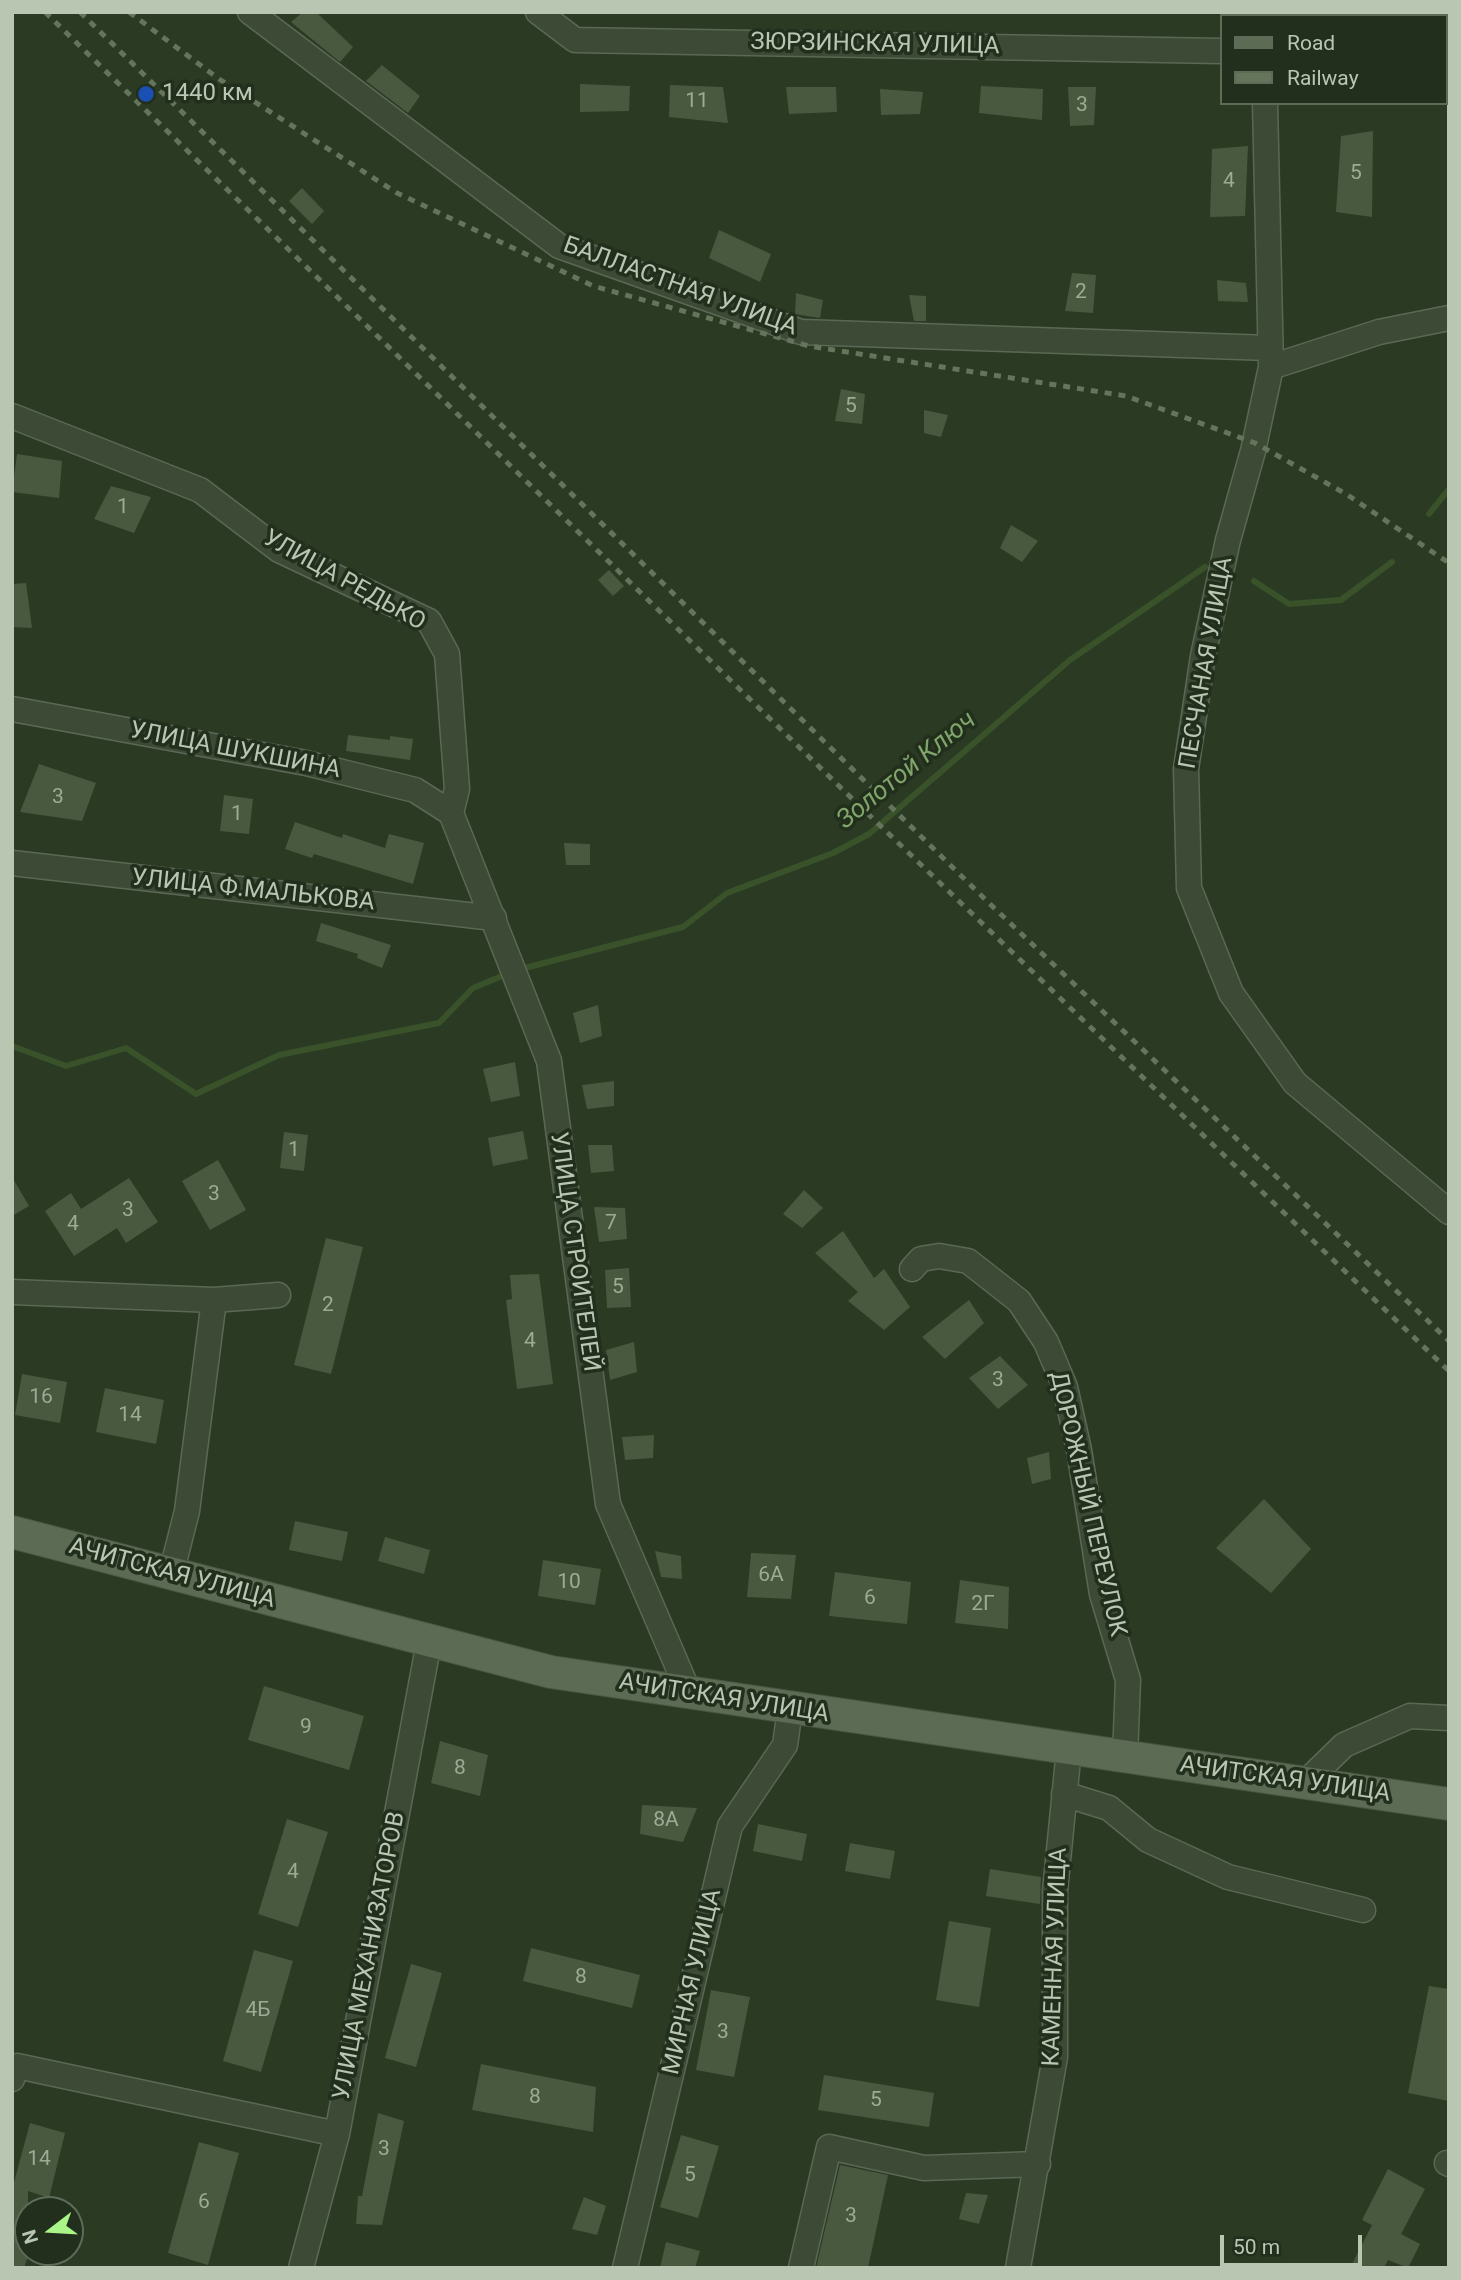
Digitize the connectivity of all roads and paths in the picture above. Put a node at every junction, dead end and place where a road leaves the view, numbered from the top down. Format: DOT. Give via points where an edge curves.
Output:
graph roads {
  1 [pos="250,12"];
  2 [pos="538,12"];
  3 [pos="1220,51"];
  4 [pos="1265,105"];
  5 [pos="1449,318"];
  6 [pos="1270,357"];
  7 [pos="12,416"];
  8 [pos="12,709"];
  9 [pos="451,813"];
  10 [pos="12,863"];
  11 [pos="495,918"];
  12 [pos="1449,1212"];
  13 [pos="912,1269"];
  14 [pos="12,1292"];
  15 [pos="278,1295"];
  16 [pos="214,1300"];
  17 [pos="12,1532"];
  18 [pos="171,1574"];
  19 [pos="429,1642"];
  20 [pos="689,1693"];
  21 [pos="790,1709"];
  22 [pos="1449,1718"];
  23 [pos="1069,1749"];
  24 [pos="1125,1757"];
  25 [pos="1305,1783"];
  26 [pos="1064,1794"];
  27 [pos="1449,1804"];
  28 [pos="1363,1910"];
  29 [pos="15,2073"];
  30 [pos="337,2134"];
  31 [pos="1038,2164"];
  32 [pos="301,2268"];
  33 [pos="625,2268"];
  34 [pos="801,2268"];
  35 [pos="1018,2268"];
  1 -- 6 [label="street, БАЛЛАСТНАЯ УЛИЦА" via="559,246 801,332"];
  2 -- 3 [label="street, ЗЮРЗИНСКАЯ УЛИЦА" via="575,40"];
  4 -- 6 [label="street, ПЕСЧАНАЯ УЛИЦА"];
  5 -- 6 [label="street"];
  6 -- 12 [label="street, ПЕСЧАНАЯ УЛИЦА" via="1253,451 1203,656 1186,769 1189,888 1231,993 1295,1083"];
  7 -- 9 [label="street, УЛИЦА РЕДЬКО" via="200,490 279,550 429,621 447,654 457,789"];
  8 -- 9 [label="street, УЛИЦА ШУКШИНА" via="306,763 415,790"];
  9 -- 11 [label="street, УЛИЦА СТРОИТЕЛЕЙ"];
  10 -- 11 [label="street, УЛИЦА Ф.МАЛЬКОВА"];
  11 -- 20 [label="street, УЛИЦА СТРОИТЕЛЕЙ" via="548,1061 608,1504"];
  13 -- 24 [label="street, ДОРОЖНЫЙ ПЕРЕУЛОК" via="921,1259 939,1256 968,1261 1019,1301 1046,1342 1065,1387 1102,1594 1128,1680"];
  14 -- 16 [label="street"];
  15 -- 16 [label="street"];
  16 -- 18 [label="street" via="187,1511"];
  17 -- 18 [label="main road, АЧИТСКАЯ УЛИЦА"];
  18 -- 19 [label="main road, АЧИТСКАЯ УЛИЦА"];
  19 -- 20 [label="main road, АЧИТСКАЯ УЛИЦА" via="551,1672"];
  19 -- 30 [label="street, УЛИЦА МЕХАНИЗАТОРОВ"];
  20 -- 21 [label="main road, АЧИТСКАЯ УЛИЦА"];
  21 -- 23 [label="main road, АЧИТСКАЯ УЛИЦА"];
  21 -- 33 [label="street, МИРНАЯ УЛИЦА" via="785,1745 730,1826"];
  22 -- 25 [label="street" via="1410,1716 1344,1745"];
  23 -- 24 [label="main road, АЧИТСКАЯ УЛИЦА"];
  23 -- 26 [label="street, КАМЕННАЯ УЛИЦА"];
  24 -- 25 [label="main road, АЧИТСКАЯ УЛИЦА"];
  25 -- 27 [label="main road, АЧИТСКАЯ УЛИЦА"];
  26 -- 28 [label="street" via="1109,1808 1148,1840 1228,1877"];
  26 -- 31 [label="street, КАМЕННАЯ УЛИЦА" via="1055,1891 1055,2057"];
  29 -- 30 [label="street"];
  30 -- 32 [label="street, УЛИЦА МЕХАНИЗАТОРОВ"];
  31 -- 34 [label="street" via="924,2168 829,2147"];
  31 -- 35 [label="street, КАМЕННАЯ УЛИЦА"];
}
